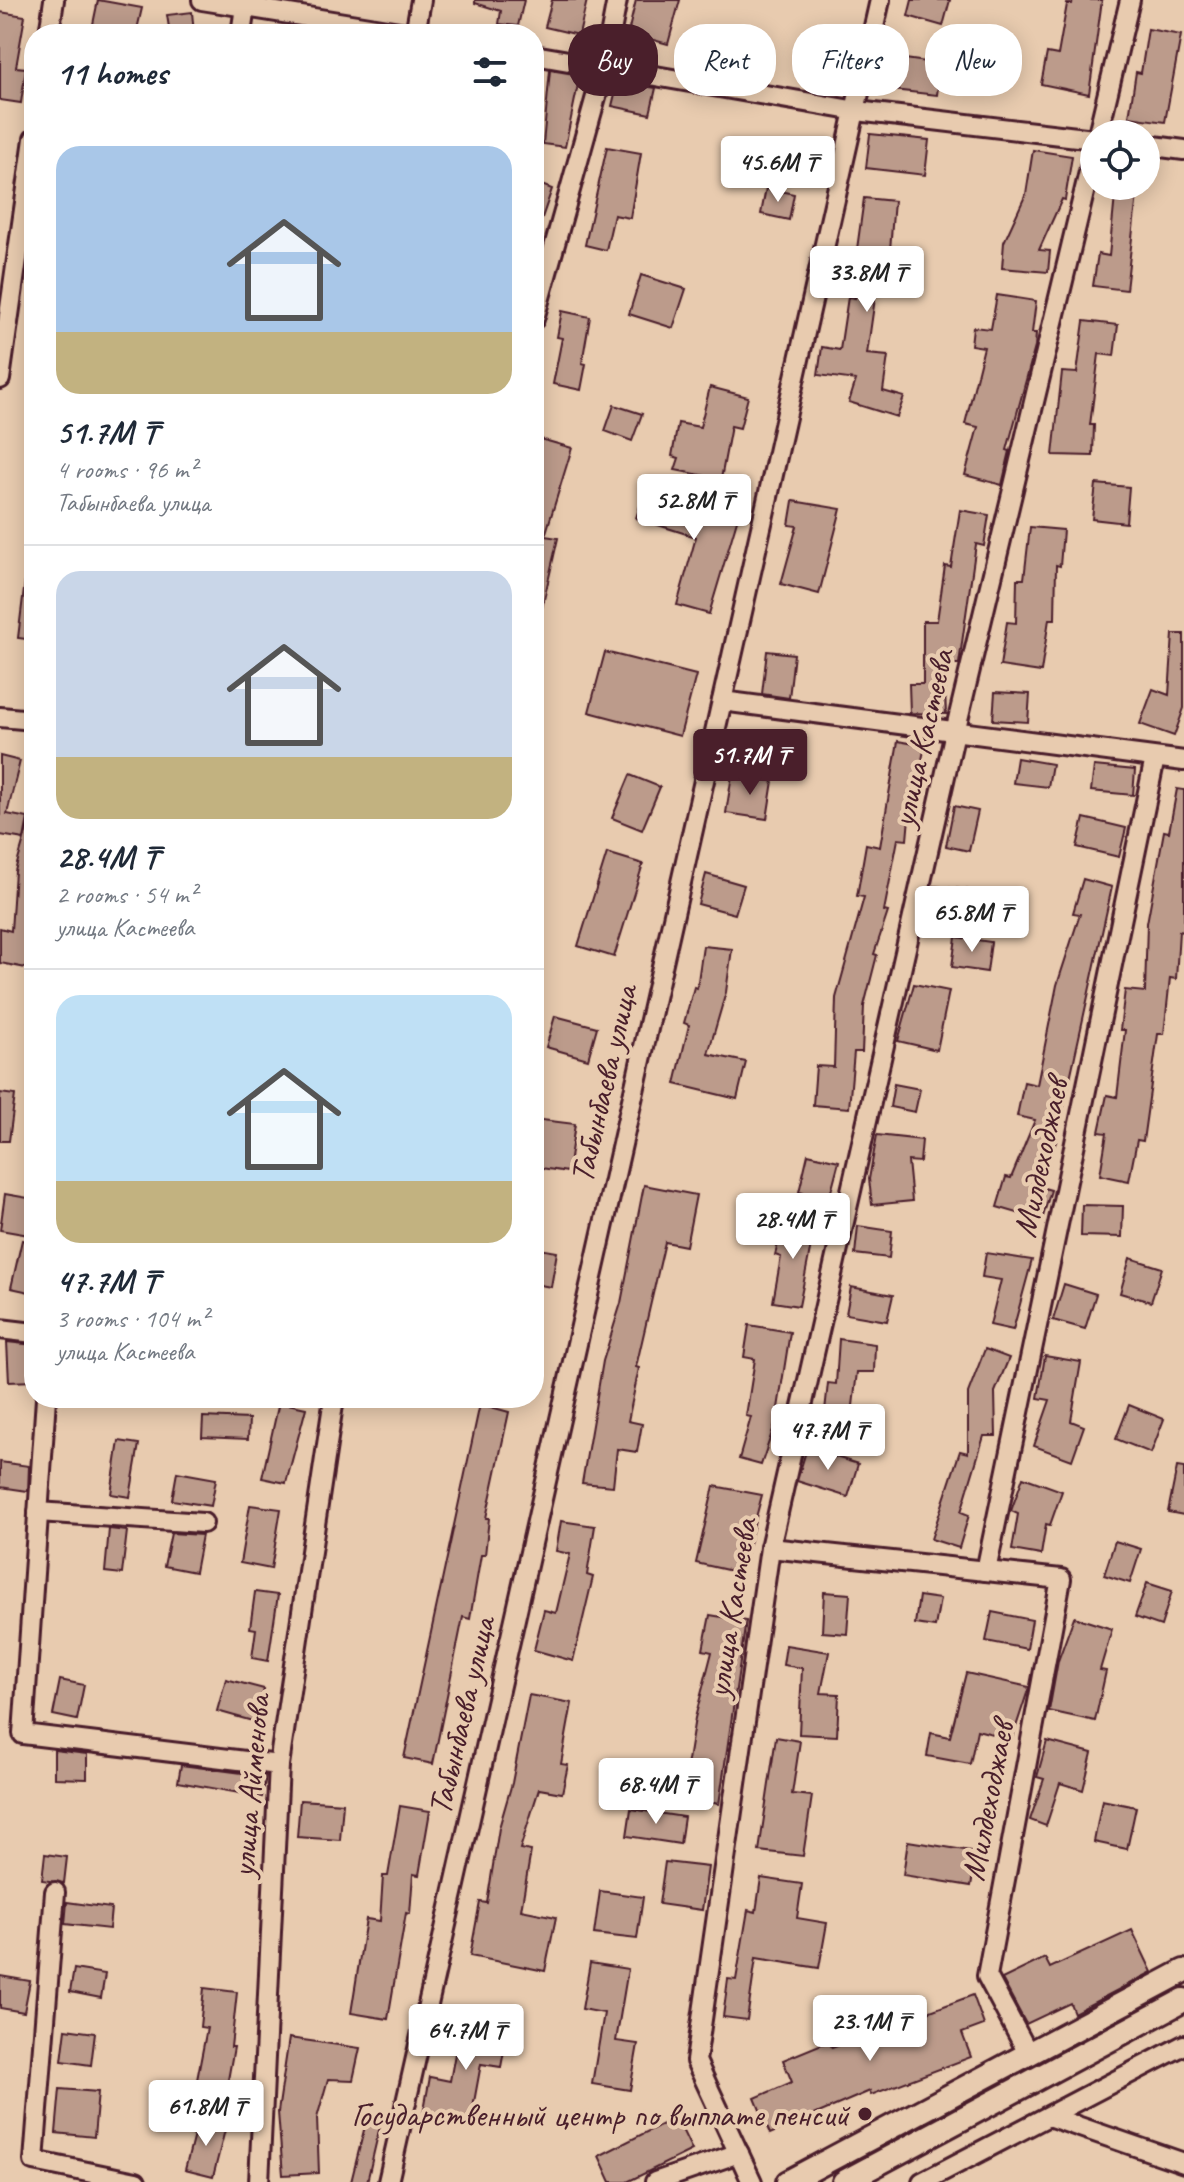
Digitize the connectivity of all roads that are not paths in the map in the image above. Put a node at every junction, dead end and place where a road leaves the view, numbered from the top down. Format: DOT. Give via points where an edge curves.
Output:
graph roads {
  1 [pos="54,0"];
  2 [pos="202,0"];
  3 [pos="421,0"];
  4 [pos="617,0"];
  5 [pos="880,0"];
  6 [pos="1130,0"];
  7 [pos="246,3"];
  8 [pos="50,24"];
  9 [pos="243,24"];
  10 [pos="360,24"];
  11 [pos="416,24"];
  12 [pos="612,24"];
  13 [pos="544,57"];
  14 [pos="568,61"];
  15 [pos="658,77"];
  16 [pos="596,96"];
  17 [pos="857,111"];
  18 [pos="1101,120"];
  19 [pos="1080,137"];
  20 [pos="1160,147"];
  21 [pos="1184,150"];
  22 [pos="1082,200"];
  23 [pos="24,210"];
  24 [pos="544,283"];
  25 [pos="0,379"];
  26 [pos="722,701"];
  27 [pos="0,717"];
  28 [pos="24,719"];
  29 [pos="955,732"];
  30 [pos="1155,758"];
  31 [pos="1184,761"];
  32 [pos="0,1329"];
  33 [pos="24,1332"];
  34 [pos="45,1408"];
  35 [pos="333,1408"];
  36 [pos="38,1512"];
  37 [pos="203,1523"];
  38 [pos="770,1548"];
  39 [pos="986,1571"];
  40 [pos="279,1765"];
  41 [pos="55,1892"];
  42 [pos="1184,1971"];
  43 [pos="1184,2000"];
  44 [pos="1184,2045"];
  45 [pos="1028,2053"];
  46 [pos="1051,2117"];
  47 [pos="739,2153"];
  48 [pos="1184,2163"];
  49 [pos="136,2182"];
  50 [pos="259,2182"];
  51 [pos="388,2182"];
  52 [pos="655,2182"];
  53 [pos="752,2182"];
  54 [pos="788,2182"];
  55 [pos="844,2182"];
  56 [pos="922,2182"];
  1 -- 8 [label="street"];
  2 -- 7 [label="street"];
  3 -- 11 [label="street"];
  4 -- 12 [label="street"];
  5 -- 17 [label="street, Табынбаева улица"];
  6 -- 18 [label="street"];
  7 -- 9 [label="street"];
  7 -- 10 [label="street"];
  13 -- 14 [label="street"];
  15 -- 17 [label="street"];
  16 -- 24 [label="street"];
  17 -- 19 [label="street"];
  17 -- 26 [label="street, Табынбаева улица"];
  20 -- 21 [label="street"];
  22 -- 29 [label="street, улица Кастеева"];
  23 -- 25 [label="street"];
  26 -- 29 [label="street"];
  26 -- 51 [label="street, Табынбаева улица"];
  27 -- 28 [label="street"];
  29 -- 30 [label="street"];
  29 -- 38 [label="street, улица Кастеева"];
  30 -- 31 [label="street"];
  30 -- 39 [label="street, Милдеходжаев"];
  32 -- 33 [label="street"];
  34 -- 36 [label="street"];
  35 -- 40 [label="street, улица Айменова"];
  36 -- 37 [label="street"];
  36 -- 40 [label="street" via="23,1734"];
  38 -- 39 [label="street, Милдеходжаев"];
  38 -- 47 [label="street, улица Кастеева" via="696,2061"];
  39 -- 45 [label="street, Милдеходжаев" via="1061,1579 987,1976"];
  40 -- 50 [label="street, улица Айменова"];
  41 -- 49 [label="street" via="34,2161"];
  42 -- 45 [label="main road"];
  43 -- 55 [label="main road"];
  44 -- 46 [label="street"];
  45 -- 54 [label="main road"];
  46 -- 48 [label="street"];
  46 -- 56 [label="street"];
  47 -- 52 [label="street"];
  47 -- 53 [label="street, улица Кастеева"];
}
